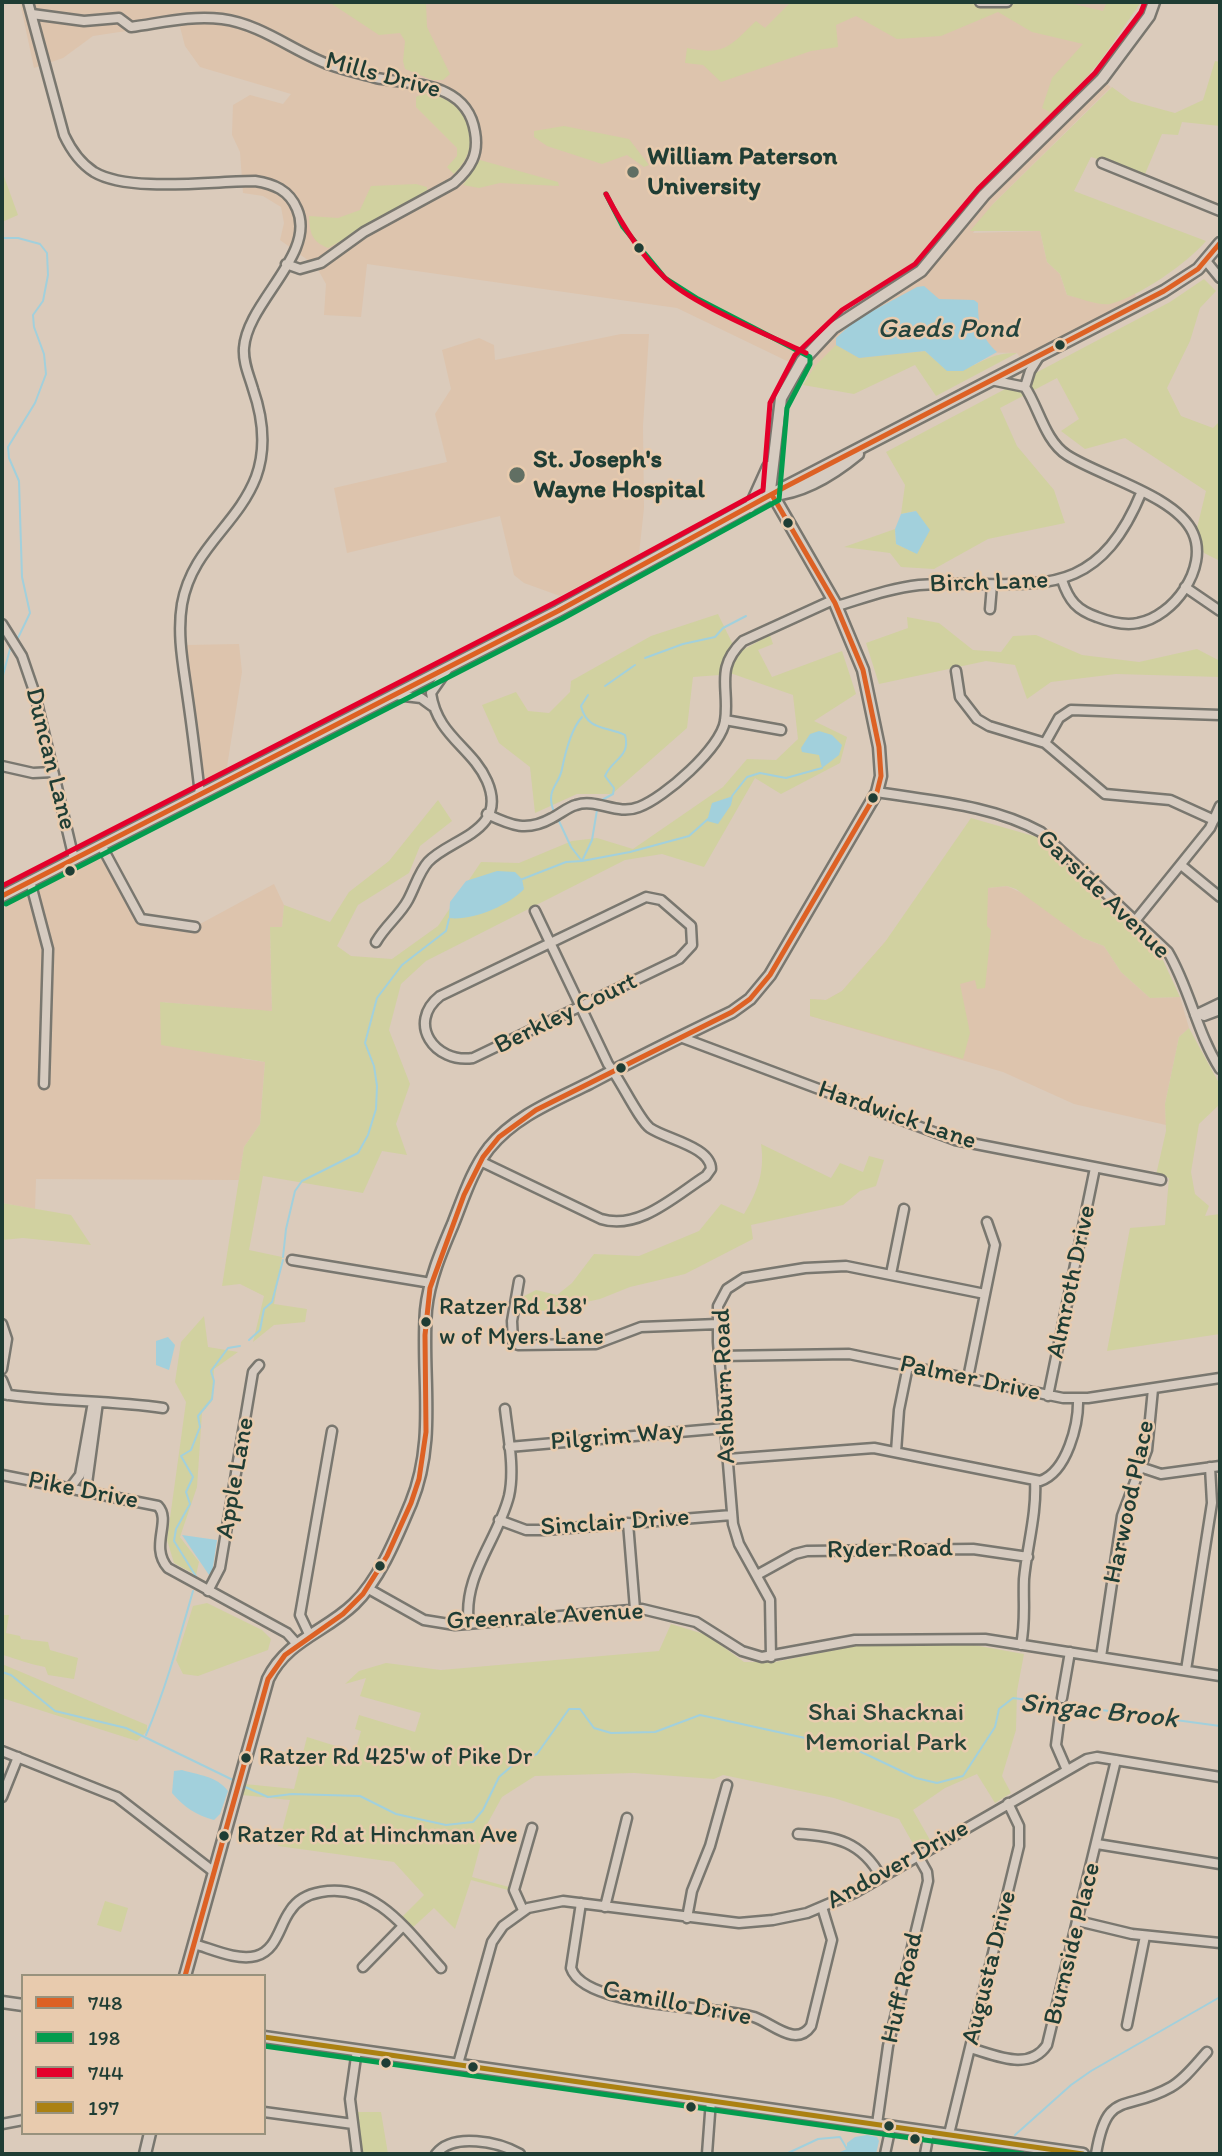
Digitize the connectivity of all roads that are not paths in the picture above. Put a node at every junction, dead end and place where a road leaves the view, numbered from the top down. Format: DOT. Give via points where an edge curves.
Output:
graph roads {
  1 [pos="28,2"];
  2 [pos="980,2"];
  3 [pos="1007,2"];
  4 [pos="1154,2"];
  5 [pos="32,14"];
  6 [pos="1101,163"];
  7 [pos="1220,211"];
  8 [pos="1220,243"];
  9 [pos="1206,261"];
  10 [pos="286,264"];
  11 [pos="1220,278"];
  12 [pos="1041,354"];
  13 [pos="991,380"];
  14 [pos="1025,387"];
  15 [pos="772,460"];
  16 [pos="1142,491"];
  17 [pos="772,495"];
  18 [pos="750,508"];
  19 [pos="1062,580"];
  20 [pos="992,585"];
  21 [pos="1185,586"];
  22 [pos="835,603"];
  23 [pos="990,610"];
  24 [pos="1220,611"];
  25 [pos="2,624"];
  26 [pos="451,666"];
  27 [pos="956,671"];
  28 [pos="393,695"];
  29 [pos="432,706"];
  30 [pos="1220,715"];
  31 [pos="725,720"];
  32 [pos="781,730"];
  33 [pos="1045,743"];
  34 [pos="2,766"];
  35 [pos="53,772"];
  36 [pos="877,792"];
  37 [pos="200,794"];
  38 [pos="1220,806"];
  39 [pos="487,814"];
  40 [pos="1214,820"];
  41 [pos="101,845"];
  42 [pos="74,859"];
  43 [pos="1181,865"];
  44 [pos="30,881"];
  45 [pos="2,896"];
  46 [pos="1220,897"];
  47 [pos="535,911"];
  48 [pos="1135,921"];
  49 [pos="195,927"];
  50 [pos="376,942"];
  51 [pos="550,942"];
  52 [pos="1220,1003"];
  53 [pos="581,1007"];
  54 [pos="1220,1010"];
  55 [pos="1198,1014"];
  56 [pos="680,1037"];
  57 [pos="1220,1069"];
  58 [pos="613,1070"];
  59 [pos="44,1084"];
  60 [pos="480,1161"];
  61 [pos="1095,1168"];
  62 [pos="1161,1180"];
  63 [pos="904,1209"];
  64 [pos="987,1222"];
  65 [pos="292,1261"];
  66 [pos="891,1274"];
  67 [pos="519,1281"];
  68 [pos="431,1283"];
  69 [pos="985,1294"];
  70 [pos="2,1324"];
  71 [pos="718,1324"];
  72 [pos="719,1356"];
  73 [pos="259,1365"];
  74 [pos="908,1366"];
  75 [pos="2,1369"];
  76 [pos="968,1378"];
  77 [pos="1220,1378"];
  78 [pos="2,1380"];
  79 [pos="1153,1389"];
  80 [pos="5,1394"];
  81 [pos="1048,1396"];
  82 [pos="1078,1398"];
  83 [pos="95,1402"];
  84 [pos="163,1408"];
  85 [pos="505,1409"];
  86 [pos="725,1428"];
  87 [pos="332,1431"];
  88 [pos="509,1447"];
  89 [pos="896,1452"];
  90 [pos="88,1455"];
  91 [pos="728,1459"];
  92 [pos="1220,1466"];
  93 [pos="1140,1467"];
  94 [pos="1210,1467"];
  95 [pos="2,1475"];
  96 [pos="1035,1480"];
  97 [pos="70,1488"];
  98 [pos="86,1491"];
  99 [pos="732,1515"];
  100 [pos="499,1520"];
  101 [pos="628,1523"];
  102 [pos="1028,1557"];
  103 [pos="757,1575"];
  104 [pos="367,1588"];
  105 [pos="208,1591"];
  106 [pos="635,1609"];
  107 [pos="469,1624"];
  108 [pos="309,1634"];
  109 [pos="296,1643"];
  110 [pos="1021,1645"];
  111 [pos="1070,1653"];
  112 [pos="771,1657"];
  113 [pos="1101,1657"];
  114 [pos="1185,1670"];
  115 [pos="1220,1676"];
  116 [pos="1062,1698"];
  117 [pos="1060,1714"];
  118 [pos="2,1751"];
  119 [pos="18,1757"];
  120 [pos="1116,1760"];
  121 [pos="1066,1768"];
  122 [pos="1220,1777"];
  123 [pos="727,1785"];
  124 [pos="2,1797"];
  125 [pos="1008,1803"];
  126 [pos="627,1818"];
  127 [pos="532,1828"];
  128 [pos="798,1834"];
  129 [pos="1097,1844"];
  130 [pos="918,1856"];
  131 [pos="1220,1864"];
  132 [pos="214,1872"];
  133 [pos="881,1877"];
  134 [pos="581,1903"];
  135 [pos="605,1907"];
  136 [pos="822,1908"];
  137 [pos="523,1910"];
  138 [pos="687,1918"];
  139 [pos="1078,1921"];
  140 [pos="403,1926"];
  141 [pos="1145,1936"];
  142 [pos="1220,1943"];
  143 [pos="194,1944"];
  144 [pos="363,1967"];
  145 [pos="441,1968"];
  146 [pos="186,1974"];
  147 [pos="2,2002"];
  148 [pos="21,2005"];
  149 [pos="1127,2025"];
  150 [pos="266,2037"];
  151 [pos="970,2048"];
  152 [pos="357,2050"];
  153 [pos="1207,2052"];
  154 [pos="458,2064"];
  155 [pos="711,2100"];
  156 [pos="266,2112"];
  157 [pos="21,2120"];
  158 [pos="2,2124"];
  159 [pos="353,2124"];
  160 [pos="877,2124"];
  161 [pos="891,2126"];
  162 [pos="929,2132"];
  163 [pos="949,2134"];
  164 [pos="150,2135"];
  165 [pos="145,2154"];
  166 [pos="358,2154"];
  167 [pos="436,2154"];
  168 [pos="520,2154"];
  169 [pos="707,2154"];
  170 [pos="886,2154"];
  171 [pos="925,2154"];
  172 [pos="1083,2154"];
  173 [pos="1096,2154"];
  1 -- 5 [label="street"];
  2 -- 3 [label="street"];
  4 -- 15 [label="main road" via="1102,79 984,195 921,271 847,317 802,361 781,398"];
  5 -- 10 [label="street" via="64,135 81,162 93,172 124,183 271,183 293,200 300,215 299,241"];
  5 -- 10 [label="street, Mills Drive" via="84,21 120,18 131,27 195,18 239,23 329,64 376,78 433,86 462,103 477,140 464,174 364,232 321,263 300,269"];
  6 -- 7 [label="street"];
  8 -- 9 [label="main road"];
  9 -- 11 [label="street"];
  9 -- 12 [label="main road" via="1177,283"];
  10 -- 37 [label="street" via="245,339 246,369 263,430 257,474 240,507 195,564 182,601 180,643"];
  12 -- 13 [label="main road"];
  12 -- 14 [label="street"];
  13 -- 14 [label="street"];
  13 -- 17 [label="main road" via="870,444 831,473 789,494"];
  14 -- 16 [label="street" via="1054,443 1066,454"];
  15 -- 17 [label="main road"];
  15 -- 18 [label="main road"];
  16 -- 19 [label="street, Birch Lane" via="1129,524 1114,545"];
  16 -- 21 [label="street" via="1176,513 1193,531 1196,564"];
  17 -- 18 [label="main road"];
  17 -- 22 [label="main road"];
  18 -- 26 [label="main road"];
  19 -- 20 [label="street, Birch Lane"];
  19 -- 21 [label="street" via="1080,611 1124,624 1159,615"];
  20 -- 22 [label="street, Birch Lane" via="904,587"];
  20 -- 23 [label="street"];
  21 -- 24 [label="street"];
  22 -- 31 [label="street, Birch Lane" via="743,641 733,650 724,674"];
  22 -- 36 [label="main road" via="870,694 880,755"];
  25 -- 35 [label="street, Duncan Lane" via="28,672"];
  26 -- 28 [label="main road"];
  26 -- 29 [label="street" via="431,692"];
  27 -- 33 [label="street" via="960,697 977,719"];
  28 -- 29 [label="street" via="421,698"];
  28 -- 37 [label="main road"];
  29 -- 39 [label="street" via="450,738 481,769 489,787"];
  30 -- 33 [label="street" via="1071,710 1059,718"];
  31 -- 32 [label="street"];
  31 -- 39 [label="street" via="710,749 675,784 643,806 620,811 575,805 543,823 522,828"];
  33 -- 40 [label="street" via="1105,794 1170,800"];
  34 -- 35 [label="street"];
  35 -- 42 [label="street, Duncan Lane"];
  36 -- 48 [label="street, Garside Avenue" via="958,805 1033,827"];
  36 -- 56 [label="main road" via="762,987 739,1008"];
  37 -- 41 [label="main road"];
  38 -- 40 [label="street"];
  39 -- 50 [label="street" via="476,832 425,865 407,902"];
  40 -- 43 [label="street"];
  41 -- 42 [label="main road"];
  41 -- 49 [label="street" via="141,919"];
  42 -- 44 [label="main road"];
  43 -- 46 [label="street"];
  43 -- 48 [label="street"];
  44 -- 45 [label="main road"];
  44 -- 59 [label="street" via="48,949"];
  47 -- 51 [label="street"];
  48 -- 55 [label="street, Garside Avenue" via="1168,952"];
  51 -- 53 [label="street"];
  51 -- 53 [label="street, Berkley Court" via="646,897 661,900 691,926 692,945 679,959"];
  51 -- 53 [label="street, Berkley Court" via="440,996 425,1014 427,1037 446,1054 473,1058"];
  52 -- 55 [label="street"];
  53 -- 58 [label="street"];
  54 -- 55 [label="street"];
  55 -- 57 [label="street, Garside Avenue"];
  56 -- 58 [label="main road"];
  56 -- 61 [label="street, Hardwick Lane" via="955,1140"];
  58 -- 60 [label="main road" via="509,1127"];
  58 -- 60 [label="street" via="646,1125 708,1158 711,1169 706,1176 637,1219 615,1222"];
  60 -- 68 [label="main road"];
  61 -- 62 [label="street, Hardwick Lane"];
  61 -- 81 [label="street, Almroth Drive"];
  63 -- 66 [label="street"];
  64 -- 69 [label="street" via="995,1245"];
  65 -- 68 [label="street"];
  66 -- 69 [label="street, Ashburn Road"];
  66 -- 71 [label="street, Ashburn Road" via="846,1266 744,1278 722,1295"];
  67 -- 71 [label="street" via="512,1321 516,1344 596,1345 650,1326"];
  68 -- 104 [label="main road" via="426,1310 428,1417 423,1460 410,1504"];
  69 -- 76 [label="street"];
  70 -- 75 [label="street" via="7,1339"];
  71 -- 72 [label="street, Ashburn Road"];
  72 -- 74 [label="street, Palmer Drive" via="828,1352"];
  72 -- 86 [label="street, Ashburn Road"];
  73 -- 105 [label="street, Apple Lane" via="253,1372 220,1568"];
  74 -- 76 [label="street, Palmer Drive"];
  74 -- 89 [label="street"];
  76 -- 81 [label="street, Palmer Drive"];
  77 -- 79 [label="street, Palmer Drive"];
  78 -- 80 [label="street"];
  79 -- 82 [label="street, Palmer Drive"];
  79 -- 93 [label="street, Harwood Place" via="1147,1450"];
  80 -- 83 [label="street"];
  81 -- 82 [label="street, Palmer Drive"];
  82 -- 96 [label="street" via="1075,1427 1058,1467 1050,1476"];
  83 -- 84 [label="street"];
  83 -- 90 [label="street"];
  85 -- 88 [label="street"];
  86 -- 88 [label="street, Pilgrim Way"];
  86 -- 91 [label="street, Ashburn Road"];
  87 -- 108 [label="street" via="300,1615"];
  88 -- 100 [label="street" via="511,1485"];
  89 -- 91 [label="street" via="868,1448"];
  89 -- 96 [label="street"];
  90 -- 97 [label="street"];
  90 -- 98 [label="street"];
  91 -- 99 [label="street, Ashburn Road"];
  92 -- 94 [label="street"];
  93 -- 94 [label="street" via="1161,1474"];
  93 -- 113 [label="street, Harwood Place" via="1122,1516"];
  94 -- 114 [label="street" via="1212,1503"];
  95 -- 97 [label="street, Pike Drive"];
  96 -- 102 [label="street"];
  97 -- 98 [label="street, Pike Drive"];
  98 -- 105 [label="street, Pike Drive" via="158,1506 163,1514 159,1545 164,1563"];
  99 -- 101 [label="street, Sinclair Drive"];
  99 -- 103 [label="street, Ashburn Road" via="739,1544"];
  100 -- 101 [label="street, Sinclair Drive" via="536,1531"];
  100 -- 107 [label="street" via="471,1585"];
  101 -- 106 [label="street"];
  102 -- 103 [label="street, Ryder Road" via="973,1549 807,1551"];
  102 -- 110 [label="street"];
  103 -- 112 [label="street, Ashburn Road" via="771,1609"];
  104 -- 107 [label="street, Greenrale Avenue" via="424,1620"];
  104 -- 108 [label="main road" via="342,1615"];
  105 -- 109 [label="street, Pike Drive" via="287,1633"];
  106 -- 107 [label="street, Greenrale Avenue"];
  106 -- 112 [label="street, Greenrale Avenue" via="695,1622 742,1651"];
  108 -- 109 [label="main road"];
  109 -- 132 [label="main road" via="268,1679"];
  110 -- 111 [label="street, Greenrale Avenue"];
  110 -- 112 [label="street, Greenrale Avenue" via="971,1639 865,1639"];
  111 -- 113 [label="street, Greenrale Avenue"];
  111 -- 116 [label="street"];
  113 -- 114 [label="street, Greenrale Avenue"];
  114 -- 115 [label="street, Greenrale Avenue"];
  117 -- 121 [label="street" via="1056,1745"];
  118 -- 119 [label="street"];
  119 -- 124 [label="street"];
  119 -- 132 [label="street" via="117,1797"];
  120 -- 121 [label="street, Andover Drive" via="1092,1758"];
  120 -- 122 [label="street, Andover Drive"];
  120 -- 129 [label="street, Burnside Place"];
  121 -- 125 [label="street, Andover Drive"];
  123 -- 138 [label="street"];
  125 -- 130 [label="street, Andover Drive"];
  125 -- 151 [label="street, Augusta Drive" via="1019,1826 1020,1841"];
  126 -- 135 [label="street"];
  127 -- 137 [label="street" via="514,1890"];
  128 -- 133 [label="street" via="851,1845 870,1859"];
  129 -- 131 [label="street"];
  129 -- 139 [label="street, Burnside Place"];
  130 -- 133 [label="street, Andover Drive"];
  130 -- 160 [label="street, Huff Road" via="928,1881 888,2046"];
  132 -- 143 [label="main road"];
  133 -- 136 [label="street, Andover Drive"];
  134 -- 135 [label="street, Andover Drive"];
  134 -- 136 [label="street, Camillo Drive" via="572,1968 584,1984 626,1999 752,2016 797,2035 811,2026 832,1940"];
  134 -- 137 [label="street, Andover Drive" via="554,1901"];
  135 -- 138 [label="street, Andover Drive"];
  136 -- 138 [label="street, Andover Drive" via="756,1922"];
  137 -- 154 [label="street, Andover Drive" via="492,1942"];
  139 -- 141 [label="street"];
  139 -- 151 [label="street, Burnside Place" via="1044,2050 1035,2057 1016,2060"];
  140 -- 143 [label="street" via="373,1900 327,1891 294,1906 271,1945 257,1955 238,1956"];
  140 -- 144 [label="street"];
  140 -- 145 [label="street"];
  141 -- 142 [label="street"];
  141 -- 149 [label="street"];
  143 -- 146 [label="main road"];
  147 -- 148 [label="main road"];
  150 -- 152 [label="main road"];
  151 -- 163 [label="street, Augusta Drive"];
  152 -- 154 [label="main road"];
  152 -- 159 [label="street" via="349,2091"];
  153 -- 173 [label="street" via="1172,2086 1107,2114"];
  154 -- 155 [label="main road"];
  155 -- 160 [label="main road"];
  155 -- 169 [label="street"];
  156 -- 159 [label="street"];
  157 -- 158 [label="street"];
  159 -- 166 [label="street"];
  160 -- 161 [label="main road"];
  161 -- 162 [label="main road"];
  161 -- 170 [label="street"];
  162 -- 163 [label="main road"];
  162 -- 171 [label="street"];
  163 -- 172 [label="main road"];
  164 -- 165 [label="main road"];
  167 -- 168 [label="street" via="445,2145 464,2141"];
}
